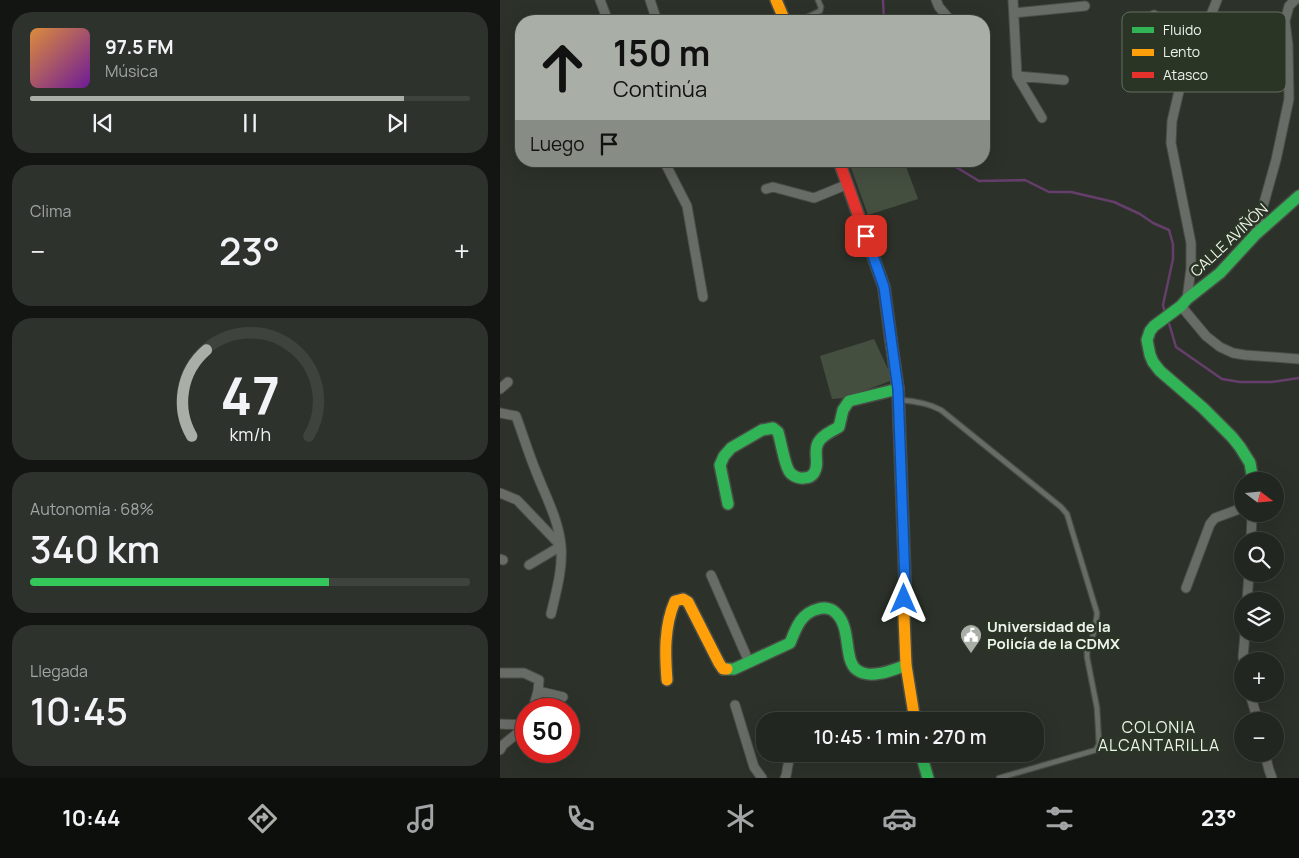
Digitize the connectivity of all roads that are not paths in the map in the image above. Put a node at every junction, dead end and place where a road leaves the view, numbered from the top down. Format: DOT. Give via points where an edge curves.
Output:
graph roads {
  1 [pos="600,0"];
  2 [pos="650,0"];
  3 [pos="776,0"];
  4 [pos="818,0"];
  5 [pos="936,0"];
  6 [pos="1013,0"];
  7 [pos="1217,0"];
  8 [pos="1295,0"];
  9 [pos="1085,6"];
  10 [pos="1212,12"];
  11 [pos="1014,13"];
  12 [pos="606,15"];
  13 [pos="655,15"];
  14 [pos="782,15"];
  15 [pos="812,15"];
  16 [pos="946,15"];
  17 [pos="1286,17"];
  18 [pos="1286,29"];
  19 [pos="1017,76"];
  20 [pos="1064,80"];
  21 [pos="1179,92"];
  22 [pos="1042,118"];
  23 [pos="667,167"];
  24 [pos="841,167"];
  25 [pos="848,184"];
  26 [pos="766,190"];
  27 [pos="1299,196"];
  28 [pos="1255,235"];
  29 [pos="703,297"];
  30 [pos="1182,305"];
  31 [pos="1299,359"];
  32 [pos="508,382"];
  33 [pos="500,389"];
  34 [pos="898,394"];
  35 [pos="500,413"];
  36 [pos="1252,472"];
  37 [pos="500,493"];
  38 [pos="728,504"];
  39 [pos="1234,511"];
  40 [pos="561,546"];
  41 [pos="529,565"];
  42 [pos="711,575"];
  43 [pos="1186,588"];
  44 [pos="551,614"];
  45 [pos="749,662"];
  46 [pos="906,665"];
  47 [pos="500,673"];
  48 [pos="666,680"];
  49 [pos="538,691"];
  50 [pos="562,697"];
  51 [pos="536,698"];
  52 [pos="735,705"];
  53 [pos="914,712"];
  54 [pos="500,724"];
  55 [pos="515,725"];
  56 [pos="515,736"];
  57 [pos="500,750"];
  58 [pos="789,762"];
  59 [pos="923,762"];
  60 [pos="1267,762"];
  61 [pos="762,778"];
  62 [pos="785,778"];
  63 [pos="928,778"];
  64 [pos="999,778"];
  65 [pos="1272,778"];
  1 -- 12 [label="street"];
  2 -- 13 [label="street"];
  3 -- 14 [label="street"];
  4 -- 15 [label="lane" via="820,11"];
  5 -- 16 [label="street"];
  6 -- 11 [label="street"];
  7 -- 10 [label="street"];
  8 -- 17 [label="street" via="1289,6"];
  9 -- 11 [label="street"];
  11 -- 19 [label="street"];
  18 -- 28 [label="street" via="1289,99"];
  19 -- 20 [label="street"];
  19 -- 22 [label="street"];
  21 -- 30 [label="street" via="1171,142 1191,243 1192,268"];
  23 -- 29 [label="street" via="687,206"];
  24 -- 25 [label="street"];
  25 -- 26 [label="street" via="814,198 773,187"];
  25 -- 34 [label="street" via="884,287"];
  27 -- 28 [label="street, CALLE AVIÑÓN"];
  28 -- 30 [label="street, CALLE AVIÑÓN" via="1220,273"];
  30 -- 31 [label="street" via="1206,336 1220,347 1245,355"];
  30 -- 36 [label="street, CALLE AVIÑÓN" via="1150,331 1147,340 1152,362 1236,442 1250,463"];
  32 -- 33 [label="street"];
  34 -- 38 [label="street" via="849,401 842,410 838,427 816,446 817,465 812,476 800,478 791,474 778,432 773,428 762,430 731,448 720,465"];
  34 -- 46 [label="street"];
  34 -- 64 [label="lane" via="941,410 1061,507 1067,514 1096,613 1087,657 1097,708 1098,747"];
  35 -- 40 [label="street" via="516,416 549,500"];
  37 -- 40 [label="street" via="517,500"];
  39 -- 43 [label="street" via="1215,518 1210,524"];
  40 -- 41 [label="street"];
  40 -- 44 [label="street" via="560,577"];
  42 -- 45 [label="street"];
  45 -- 46 [label="street" via="790,643 799,620 822,608 831,609 842,619 856,670 864,674 880,673"];
  45 -- 48 [label="street" via="734,669 723,669 688,602 683,599 675,601 672,607"];
  46 -- 53 [label="street"];
  47 -- 49 [label="street" via="524,673 539,680"];
  49 -- 50 [label="street"];
  49 -- 51 [label="street"];
  52 -- 61 [label="street" via="754,767"];
  54 -- 55 [label="street"];
  56 -- 57 [label="street"];
  58 -- 62 [label="street"];
  59 -- 63 [label="street"];
  60 -- 65 [label="street"];
}
